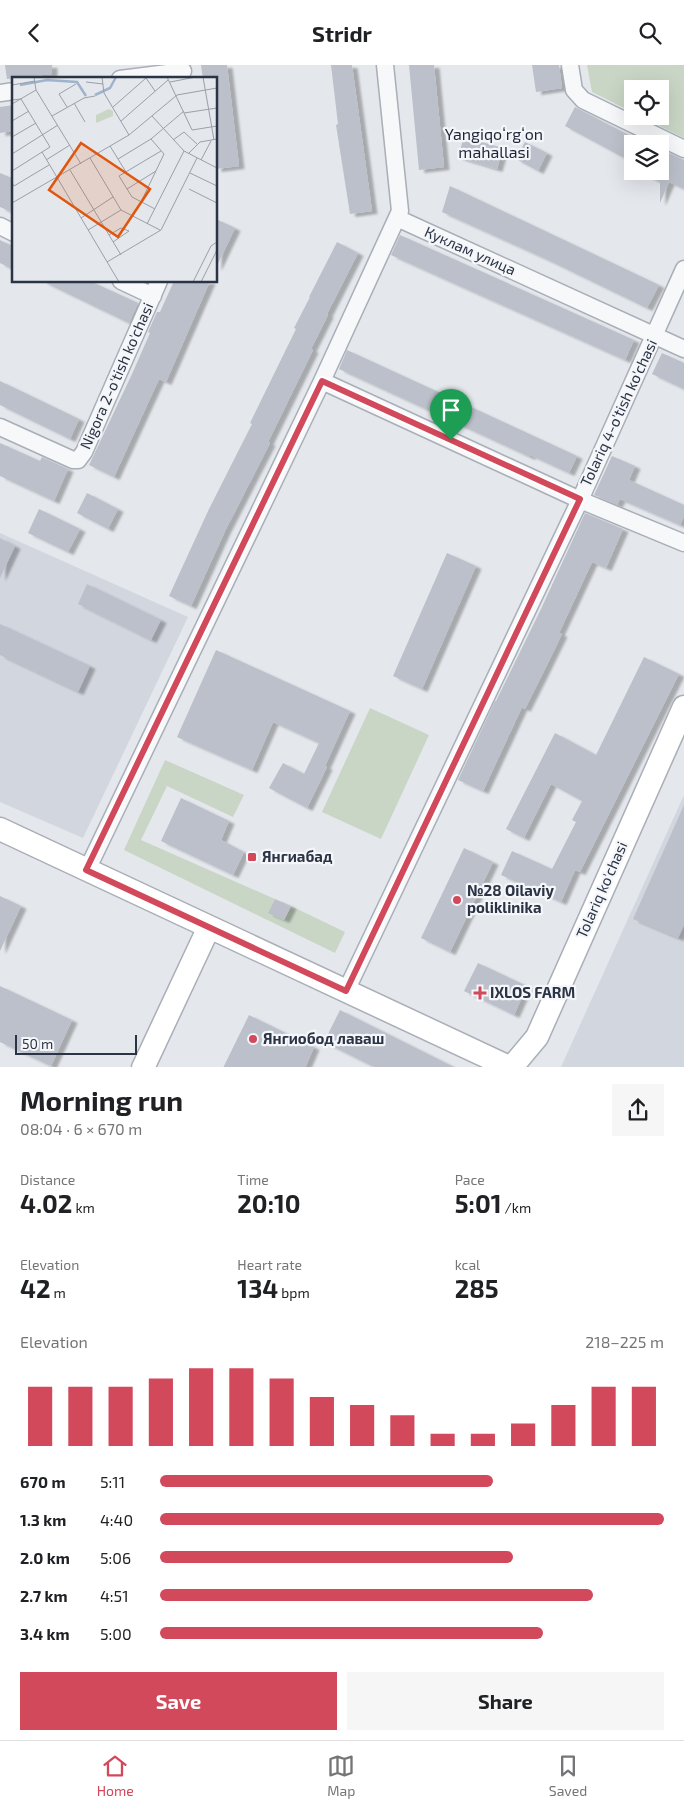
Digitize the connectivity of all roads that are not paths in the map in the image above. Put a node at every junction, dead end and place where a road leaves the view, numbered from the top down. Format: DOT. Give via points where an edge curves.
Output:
graph roads {
  1 [pos="385,65"];
  2 [pos="570,65"];
  3 [pos="183,72"];
  4 [pos="138,77"];
  5 [pos="684,149"];
  6 [pos="397,218"];
  7 [pos="0,226"];
  8 [pos="12,232"];
  9 [pos="684,269"];
  10 [pos="131,283"];
  11 [pos="156,288"];
  12 [pos="655,335"];
  13 [pos="684,349"];
  14 [pos="322,381"];
  15 [pos="0,427"];
  16 [pos="580,499"];
  17 [pos="684,543"];
  18 [pos="684,707"];
  19 [pos="0,829"];
  20 [pos="86,870"];
  21 [pos="209,927"];
  22 [pos="346,991"];
  23 [pos="143,1067"];
  24 [pos="511,1067"];
  1 -- 6 [label="street" via="400,211"];
  2 -- 5 [label="street" via="574,90 584,100"];
  3 -- 4 [label="street"];
  6 -- 12 [label="street, Куклам улица"];
  6 -- 14 [label="street"];
  7 -- 8 [label="street"];
  9 -- 12 [label="street, Tolariq 4-o'tish ko'chasi"];
  10 -- 11 [label="street, Nigora 2-o'tish ko'chasi"];
  11 -- 15 [label="street, Nigora 2-o'tish ko'chasi" via="78,460"];
  12 -- 13 [label="street, Куклам улица"];
  12 -- 16 [label="street, Tolariq 4-o'tish ko'chasi"];
  14 -- 16 [label="street"];
  14 -- 20 [label="street"];
  16 -- 17 [label="street"];
  16 -- 22 [label="street, Tolariq 4-o'tish ko'chasi"];
  18 -- 24 [label="street, Tolariq ko'chasi" via="537,1037"];
  19 -- 20 [label="street"];
  20 -- 21 [label="street"];
  21 -- 22 [label="street"];
  21 -- 23 [label="street"];
  22 -- 24 [label="street"];
}
